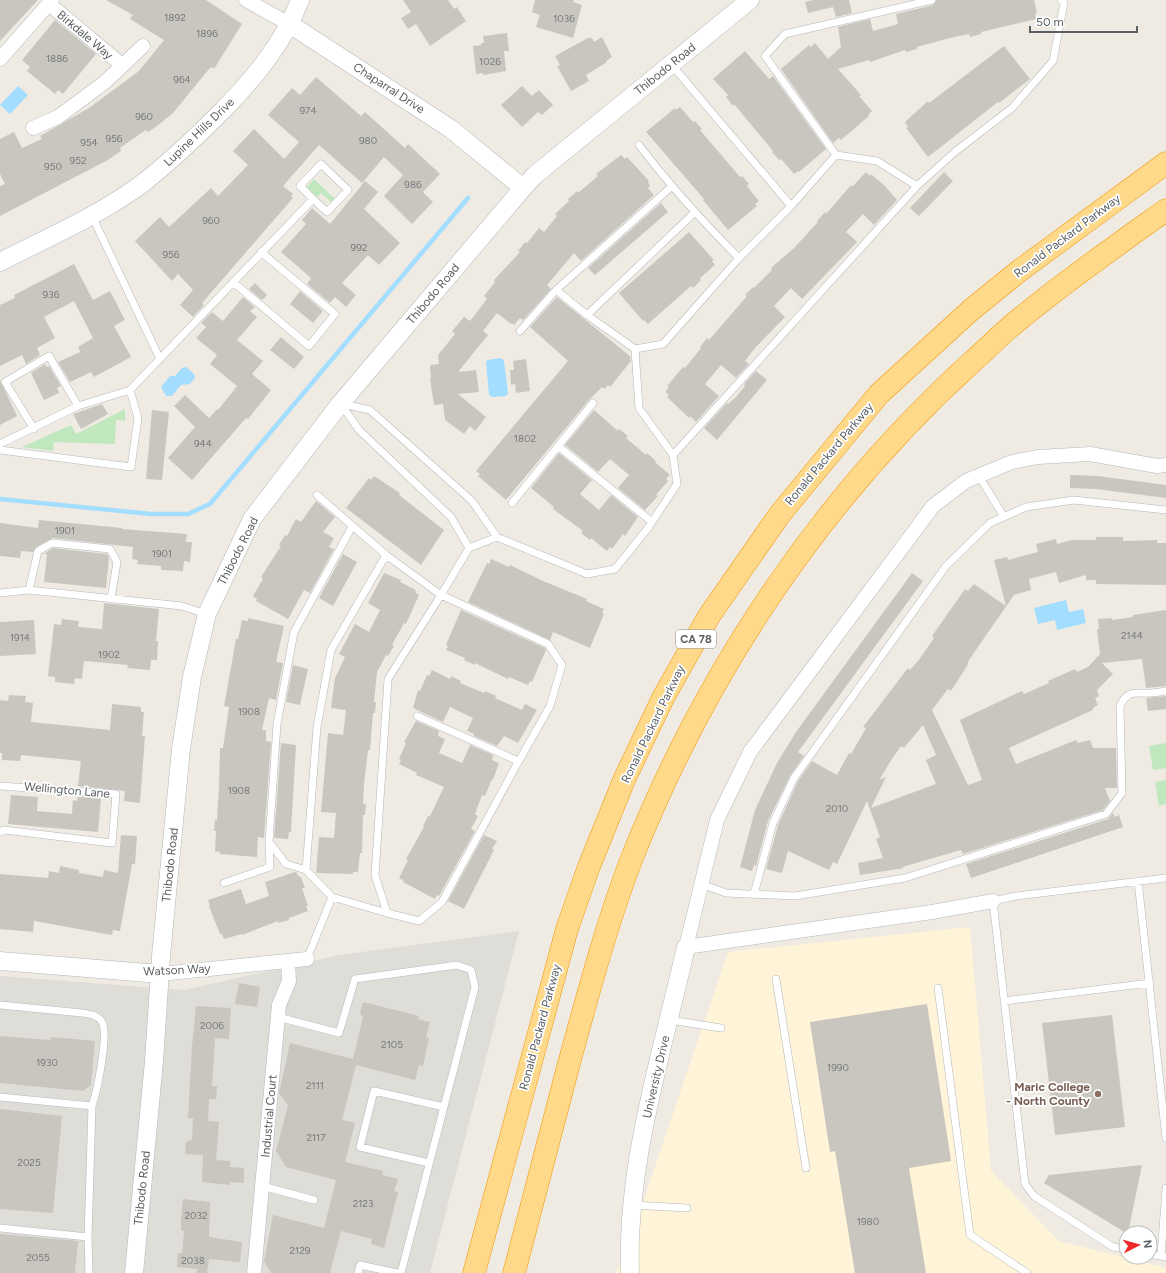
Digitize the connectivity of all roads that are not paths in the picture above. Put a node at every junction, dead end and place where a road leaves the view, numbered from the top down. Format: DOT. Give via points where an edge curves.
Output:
graph roads {
  1 [pos="246,0"];
  2 [pos="300,0"];
  3 [pos="750,0"];
  4 [pos="932,0"];
  5 [pos="1061,0"];
  6 [pos="50,2"];
  7 [pos="290,24"];
  8 [pos="144,46"];
  9 [pos="0,59"];
  10 [pos="671,64"];
  11 [pos="122,65"];
  12 [pos="33,128"];
  13 [pos="639,145"];
  14 [pos="836,154"];
  15 [pos="1166,163"];
  16 [pos="917,186"];
  17 [pos="671,187"];
  18 [pos="523,188"];
  19 [pos="313,199"];
  20 [pos="791,206"];
  21 [pos="1166,210"];
  22 [pos="694,213"];
  23 [pos="92,216"];
  24 [pos="262,252"];
  25 [pos="739,258"];
  26 [pos="0,262"];
  27 [pos="233,282"];
  28 [pos="556,290"];
  29 [pos="587,315"];
  30 [pos="520,331"];
  31 [pos="635,349"];
  32 [pos="160,359"];
  33 [pos="130,390"];
  34 [pos="340,404"];
  35 [pos="593,404"];
  36 [pos="78,406"];
  37 [pos="34,429"];
  38 [pos="0,444"];
  39 [pos="558,446"];
  40 [pos="0,450"];
  41 [pos="673,455"];
  42 [pos="1166,465"];
  43 [pos="979,476"];
  44 [pos="317,495"];
  45 [pos="512,503"];
  46 [pos="1166,510"];
  47 [pos="1004,517"];
  48 [pos="652,522"];
  49 [pos="352,527"];
  50 [pos="497,537"];
  51 [pos="469,548"];
  52 [pos="386,555"];
  53 [pos="29,590"];
  54 [pos="0,593"];
  55 [pos="440,594"];
  56 [pos="112,599"];
  57 [pos="207,614"];
  58 [pos="1166,691"];
  59 [pos="417,716"];
  60 [pos="518,761"];
  61 [pos="0,786"];
  62 [pos="0,832"];
  63 [pos="269,842"];
  64 [pos="306,870"];
  65 [pos="1166,878"];
  66 [pos="1138,881"];
  67 [pos="224,883"];
  68 [pos="701,884"];
  69 [pos="754,894"];
  70 [pos="332,896"];
  71 [pos="993,901"];
  72 [pos="387,913"];
  73 [pos="686,947"];
  74 [pos="307,959"];
  75 [pos="0,961"];
  76 [pos="288,961"];
  77 [pos="160,974"];
  78 [pos="776,979"];
  79 [pos="1150,983"];
  80 [pos="938,988"];
  81 [pos="1004,1001"];
  82 [pos="0,1006"];
  83 [pos="278,1017"];
  84 [pos="669,1020"];
  85 [pos="721,1028"];
  86 [pos="0,1097"];
  87 [pos="92,1106"];
  88 [pos="444,1107"];
  89 [pos="1166,1138"];
  90 [pos="429,1163"];
  91 [pos="806,1168"];
  92 [pos="262,1186"];
  93 [pos="1166,1188"];
  94 [pos="314,1200"];
  95 [pos="633,1205"];
  96 [pos="687,1208"];
  97 [pos="0,1228"];
  98 [pos="88,1237"];
  99 [pos="1118,1248"];
  100 [pos="1163,1257"];
  101 [pos="89,1273"];
  102 [pos="134,1273"];
  103 [pos="254,1273"];
  104 [pos="358,1273"];
  105 [pos="397,1273"];
  106 [pos="401,1273"];
  107 [pos="474,1273"];
  108 [pos="514,1273"];
  109 [pos="630,1273"];
  110 [pos="1027,1273"];
  1 -- 7 [label="street, Chaparral Drive"];
  2 -- 7 [label="street, Lupine Hills Drive"];
  3 -- 10 [label="street, Thibodo Road"];
  4 -- 14 [label="lane" via="785,34 765,56"];
  5 -- 16 [label="lane" via="1064,3 1053,60 1012,108 956,151"];
  6 -- 9 [label="street"];
  6 -- 11 [label="street, Birkdale Way"];
  7 -- 18 [label="street, Chaparral Drive" via="451,129"];
  7 -- 23 [label="street, Lupine Hills Drive" via="250,82 177,156 138,186"];
  8 -- 11 [label="street"];
  10 -- 18 [label="street, Thibodo Road" via="535,175"];
  10 -- 20 [label="lane"];
  11 -- 12 [label="street" via="105,82 58,116"];
  13 -- 17 [label="lane"];
  14 -- 16 [label="lane" via="877,161"];
  14 -- 20 [label="lane"];
  15 -- 107 [label="highway, Ronald Packard Parkway / CA 78" via="1019,271 971,310 879,394 780,514 709,616 663,698 624,780 588,869 567,929"];
  16 -- 41 [label="lane"];
  17 -- 22 [label="lane"];
  17 -- 28 [label="lane"];
  18 -- 34 [label="street, Thibodo Road"];
  19 -- 19 [label="lane" via="327,212 348,190 322,164 300,186"];
  19 -- 24 [label="lane"];
  20 -- 25 [label="lane"];
  21 -- 108 [label="highway, CA 78" via="1020,319 930,400 863,472 817,531 771,595 722,671 689,730 659,794 608,926"];
  22 -- 25 [label="lane"];
  22 -- 29 [label="lane"];
  23 -- 26 [label="street, Lupine Hills Drive"];
  23 -- 32 [label="lane"];
  24 -- 27 [label="lane"];
  24 -- 27 [label="lane" via="335,314 308,346"];
  25 -- 31 [label="lane" via="663,344"];
  27 -- 32 [label="lane"];
  28 -- 29 [label="lane"];
  28 -- 30 [label="lane"];
  29 -- 31 [label="lane"];
  31 -- 41 [label="lane" via="639,408"];
  32 -- 33 [label="lane"];
  33 -- 36 [label="lane"];
  33 -- 40 [label="lane" via="138,418 131,468"];
  34 -- 50 [label="lane" via="370,410 472,501"];
  34 -- 51 [label="lane" via="359,430 451,517"];
  34 -- 57 [label="street, Thibodo Road" via="252,519"];
  35 -- 39 [label="lane"];
  36 -- 37 [label="lane"];
  36 -- 37 [label="lane" via="49,356 5,382"];
  37 -- 38 [label="lane"];
  39 -- 45 [label="lane"];
  39 -- 48 [label="lane"];
  41 -- 48 [label="lane" via="677,484"];
  42 -- 43 [label="street, University Drive" via="1157,466 1090,454 1038,457 1012,462"];
  43 -- 47 [label="lane"];
  43 -- 68 [label="street, University Drive" via="966,481 933,506 750,752 717,820"];
  44 -- 49 [label="lane"];
  46 -- 47 [label="lane" via="1074,500 1026,507"];
  47 -- 69 [label="lane" via="990,523 946,566 794,778 773,823"];
  48 -- 50 [label="lane" via="615,569 587,574"];
  49 -- 52 [label="lane"];
  49 -- 63 [label="lane" via="294,632 277,724"];
  50 -- 51 [label="lane"];
  51 -- 55 [label="lane"];
  52 -- 55 [label="lane"];
  52 -- 64 [label="lane" via="331,650 317,727"];
  53 -- 54 [label="lane"];
  53 -- 56 [label="lane"];
  53 -- 56 [label="lane" via="38,551 52,543 110,549 117,562"];
  55 -- 60 [label="lane" via="548,644 562,664 550,706"];
  55 -- 72 [label="lane" via="388,679 375,875"];
  56 -- 57 [label="lane" via="182,606"];
  57 -- 77 [label="street, Thibodo Road" via="192,677 181,749"];
  58 -- 69 [label="lane" via="1136,692 1124,698 1120,706 1122,793 1106,814 904,878 795,896"];
  59 -- 60 [label="lane"];
  60 -- 72 [label="lane" via="442,902 419,921"];
  61 -- 62 [label="lane, Wellington Lane" via="116,794 112,843 4,830"];
  63 -- 64 [label="lane" via="286,864"];
  63 -- 67 [label="lane" via="270,867"];
  64 -- 70 [label="lane"];
  65 -- 66 [label="lane"];
  66 -- 71 [label="lane"];
  66 -- 79 [label="lane"];
  68 -- 69 [label="lane" via="726,893"];
  68 -- 73 [label="street, University Drive"];
  70 -- 72 [label="lane"];
  70 -- 74 [label="lane"];
  71 -- 73 [label="street"];
  71 -- 81 [label="lane"];
  73 -- 84 [label="street, University Drive"];
  74 -- 76 [label="street, Watson Way"];
  75 -- 77 [label="street, Watson Way"];
  76 -- 77 [label="street, Watson Way"];
  76 -- 83 [label="street, Industrial Court" via="289,981 279,1005"];
  77 -- 102 [label="street, Thibodo Road"];
  78 -- 91 [label="lane"];
  79 -- 81 [label="lane"];
  79 -- 89 [label="lane"];
  80 -- 110 [label="lane" via="970,1235"];
  81 -- 99 [label="lane" via="1025,1184 1034,1196"];
  82 -- 87 [label="lane" via="82,1013 95,1016 102,1022 105,1033"];
  83 -- 88 [label="lane" via="339,1033 355,979 457,965 471,970 475,986"];
  83 -- 92 [label="street, Industrial Court"];
  84 -- 85 [label="lane"];
  84 -- 95 [label="street, University Drive" via="639,1152"];
  86 -- 87 [label="lane"];
  87 -- 98 [label="lane"];
  88 -- 90 [label="lane"];
  88 -- 90 [label="lane" via="374,1092 360,1147"];
  90 -- 106 [label="lane"];
  92 -- 94 [label="lane"];
  92 -- 103 [label="street, Industrial Court"];
  93 -- 100 [label="lane"];
  95 -- 96 [label="lane"];
  95 -- 109 [label="street, University Drive" via="629,1243"];
  97 -- 98 [label="lane"];
  98 -- 101 [label="lane"];
  104 -- 105 [label="lane" via="360,1265"];
}
